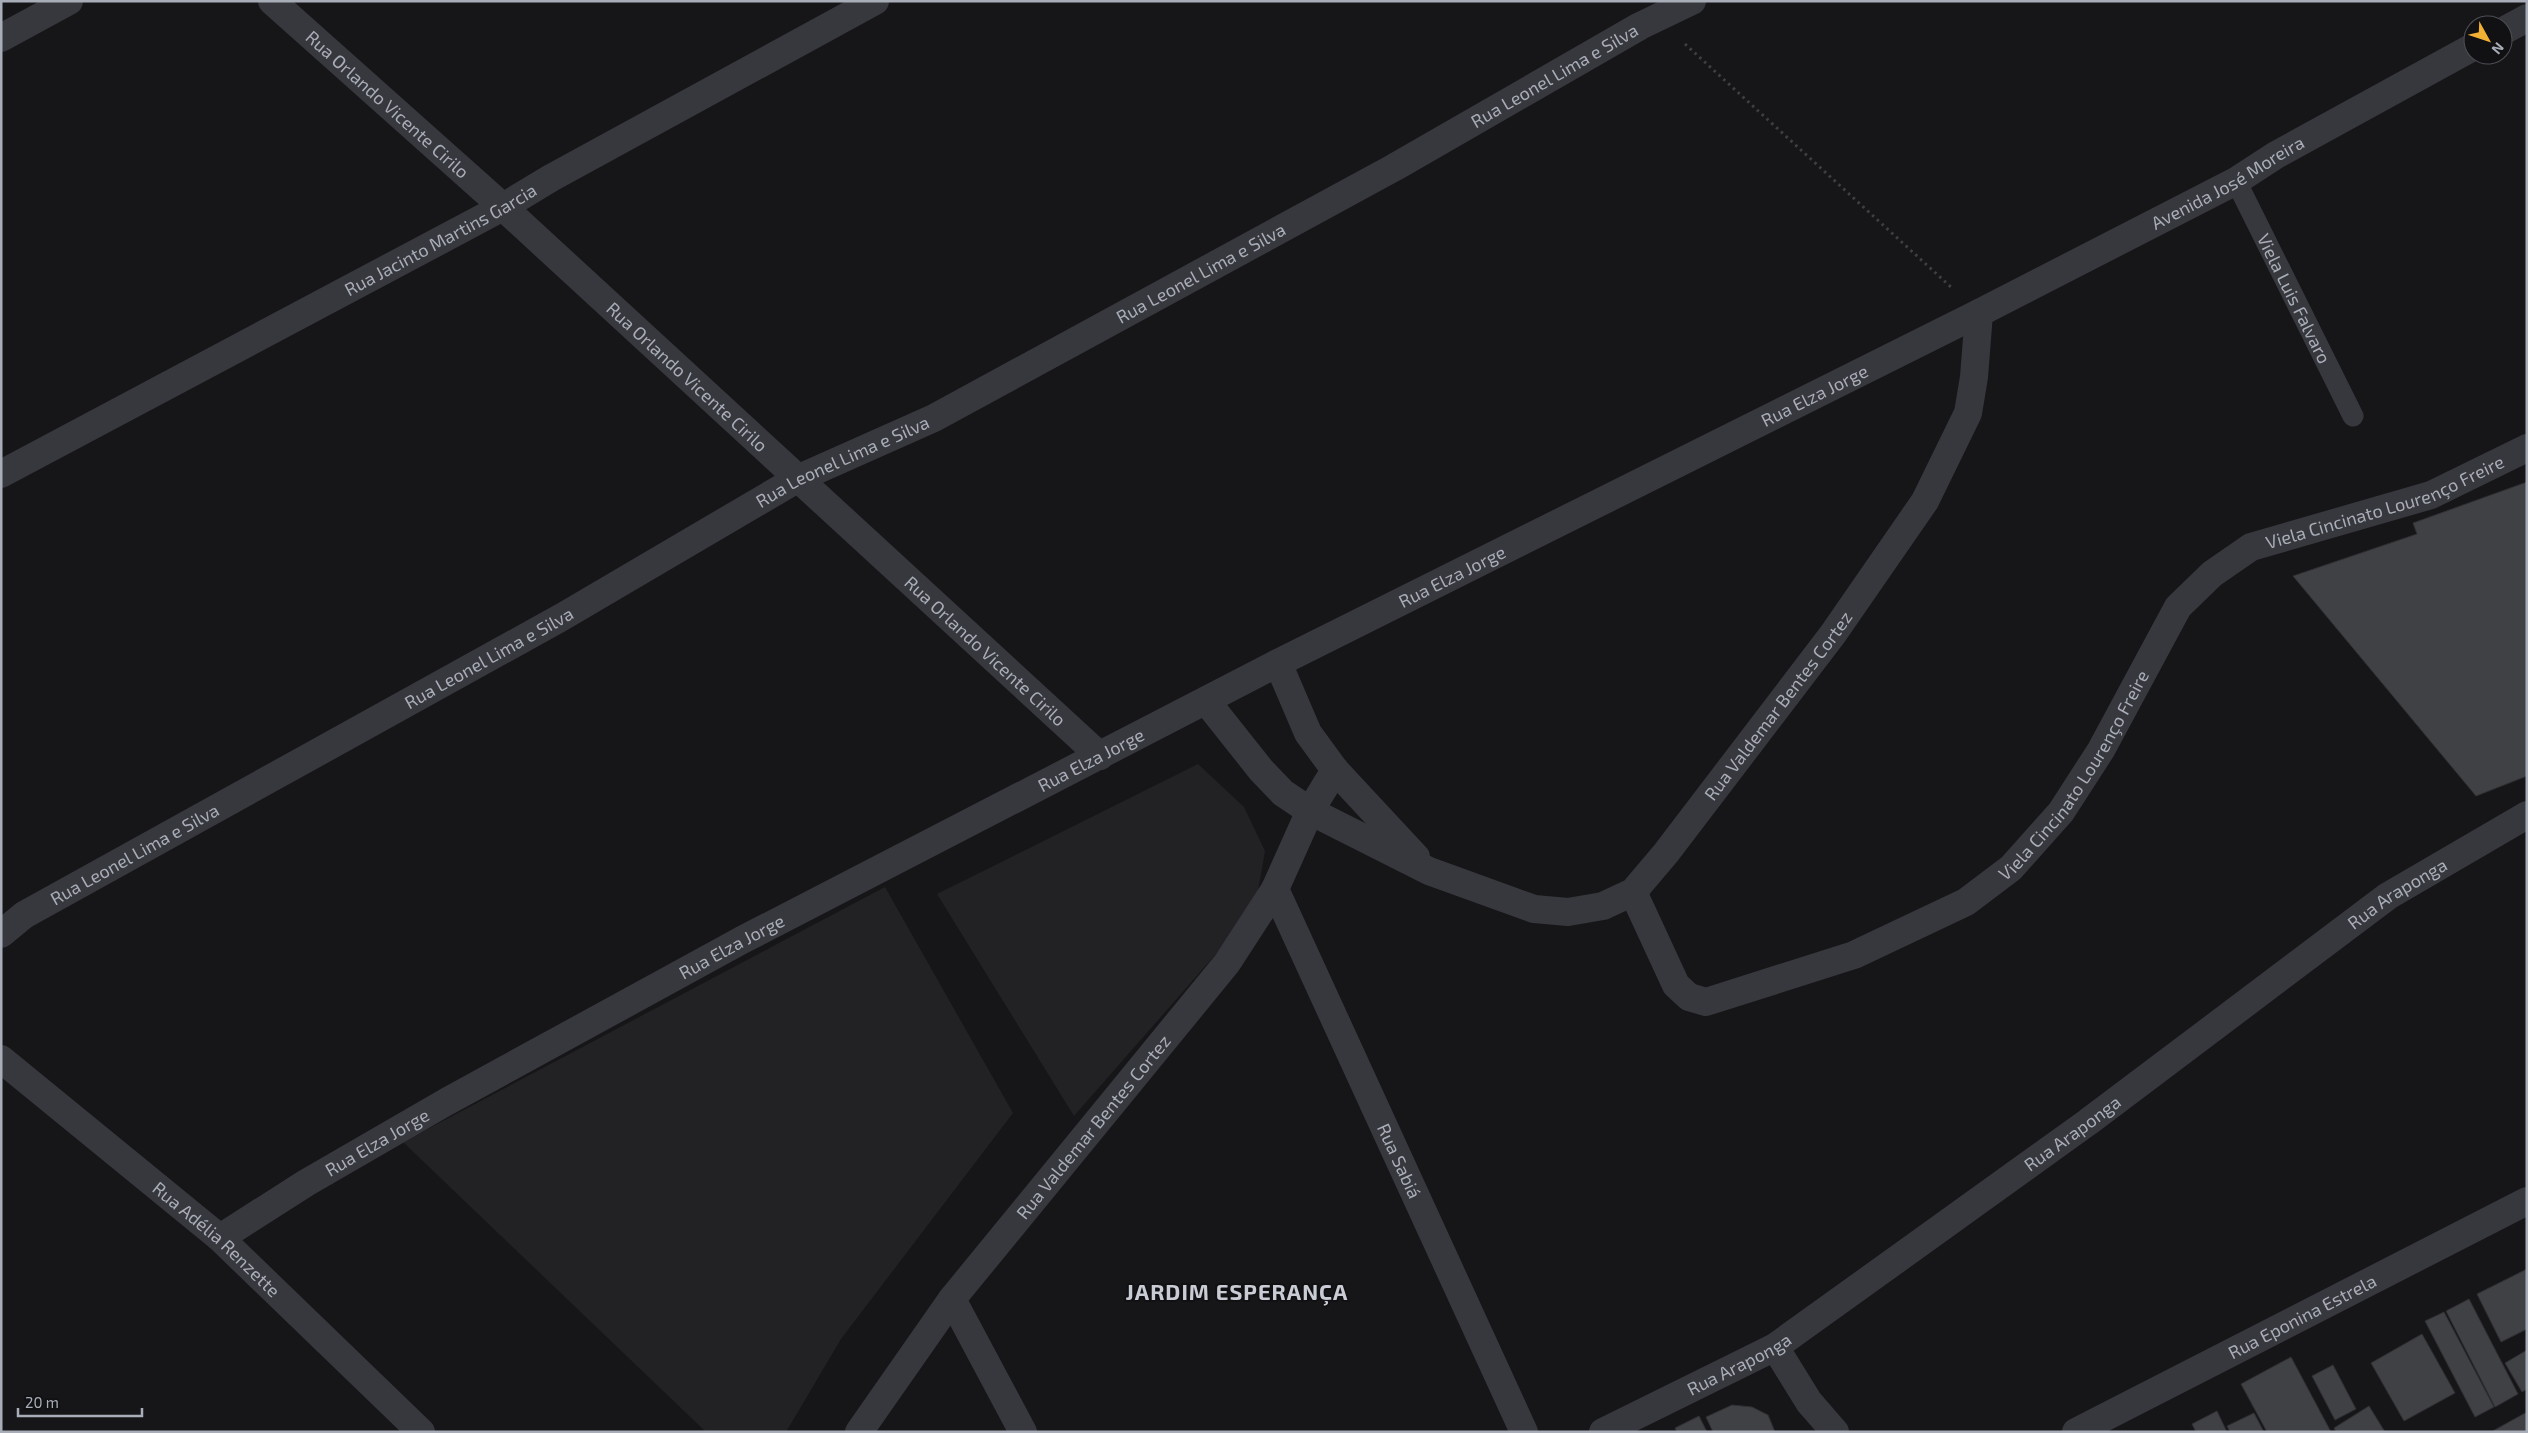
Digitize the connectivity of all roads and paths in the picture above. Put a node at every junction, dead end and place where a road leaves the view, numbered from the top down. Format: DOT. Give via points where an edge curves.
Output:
graph roads {
  1 [pos="69,1"];
  2 [pos="272,1"];
  3 [pos="876,1"];
  4 [pos="1692,1"];
  5 [pos="1657,18"];
  6 [pos="2527,18"];
  7 [pos="2513,26"];
  8 [pos="1,38"];
  9 [pos="2463,52"];
  10 [pos="2236,181"];
  11 [pos="503,207"];
  12 [pos="1979,313"];
  13 [pos="2354,416"];
  14 [pos="2527,448"];
  15 [pos="1,474"];
  16 [pos="797,479"];
  17 [pos="1278,663"];
  18 [pos="1207,702"];
  19 [pos="1100,756"];
  20 [pos="1335,770"];
  21 [pos="1310,811"];
  22 [pos="2527,815"];
  23 [pos="1429,871"];
  24 [pos="1275,889"];
  25 [pos="1633,892"];
  26 [pos="1,934"];
  27 [pos="1,1059"];
  28 [pos="2527,1201"];
  29 [pos="220,1238"];
  30 [pos="952,1299"];
  31 [pos="1775,1347"];
  32 [pos="421,1432"];
  33 [pos="859,1432"];
  34 [pos="1023,1432"];
  35 [pos="1524,1432"];
  36 [pos="1603,1432"];
  37 [pos="1835,1432"];
  38 [pos="2076,1432"];
  1 -- 8 [label="street"];
  2 -- 11 [label="street, Rua Orlando Vicente Cirilo"];
  3 -- 11 [label="street, Rua Jacinto Martins Garcia" via="550,178"];
  4 -- 5 [label="street, Rua Leonel Lima e Silva"];
  5 -- 12 [label="path"];
  5 -- 16 [label="street, Rua Leonel Lima e Silva" via="1395,167 934,418"];
  6 -- 7 [label="street"];
  9 -- 10 [label="street, Avenida José Moreira" via="2276,155"];
  10 -- 12 [label="street, Avenida José Moreira"];
  10 -- 13 [label="lane, Viela Luis Falvaro"];
  11 -- 15 [label="street, Rua Jacinto Martins Garcia"];
  11 -- 16 [label="street, Rua Orlando Vicente Cirilo"];
  12 -- 17 [label="street, Rua Elza Jorge"];
  12 -- 25 [label="street, Rua Valdemar Bentes Cortez" via="1968,413 1925,501 1833,634"];
  14 -- 25 [label="street, Viela Cincinato Lourenço Freire" via="2431,495 2251,547 2212,574 2178,607 2101,750 2061,812 2011,868 1966,902 1854,955 1706,1002 1689,997 1676,985"];
  16 -- 19 [label="street, Rua Orlando Vicente Cirilo"];
  16 -- 26 [label="street, Rua Leonel Lima e Silva" via="562,617 24,915"];
  17 -- 18 [label="street, Rua Elza Jorge"];
  17 -- 20 [label="street, Rua Valdemar Bentes Cortez" via="1308,733"];
  18 -- 19 [label="street, Rua Elza Jorge"];
  18 -- 21 [label="street, Rua Valdemar Bentes Cortez" via="1261,770 1283,793"];
  19 -- 29 [label="street, Rua Elza Jorge" via="742,940 446,1102 306,1183"];
  20 -- 21 [label="street, Rua Valdemar Bentes Cortez"];
  20 -- 23 [label="street, Rua Valdemar Bentes Cortez"];
  21 -- 23 [label="street, Rua Valdemar Bentes Cortez"];
  21 -- 24 [label="street, Rua Valdemar Bentes Cortez"];
  22 -- 31 [label="street, Rua Araponga" via="2388,896 2088,1122"];
  23 -- 25 [label="street, Rua Valdemar Bentes Cortez" via="1497,898 1543,910 1568,912 1603,906"];
  24 -- 30 [label="street, Rua Valdemar Bentes Cortez" via="1226,963"];
  24 -- 35 [label="street, Rua Sabiá"];
  27 -- 29 [label="street, Rua Adélia Renzette"];
  28 -- 38 [label="street, Rua Eponina Estrela"];
  29 -- 32 [label="street, Rua Adélia Renzette"];
  30 -- 33 [label="street, Rua Valdemar Bentes Cortez"];
  30 -- 34 [label="street"];
  31 -- 36 [label="street, Rua Araponga"];
  31 -- 37 [label="street" via="1809,1402"];
}
